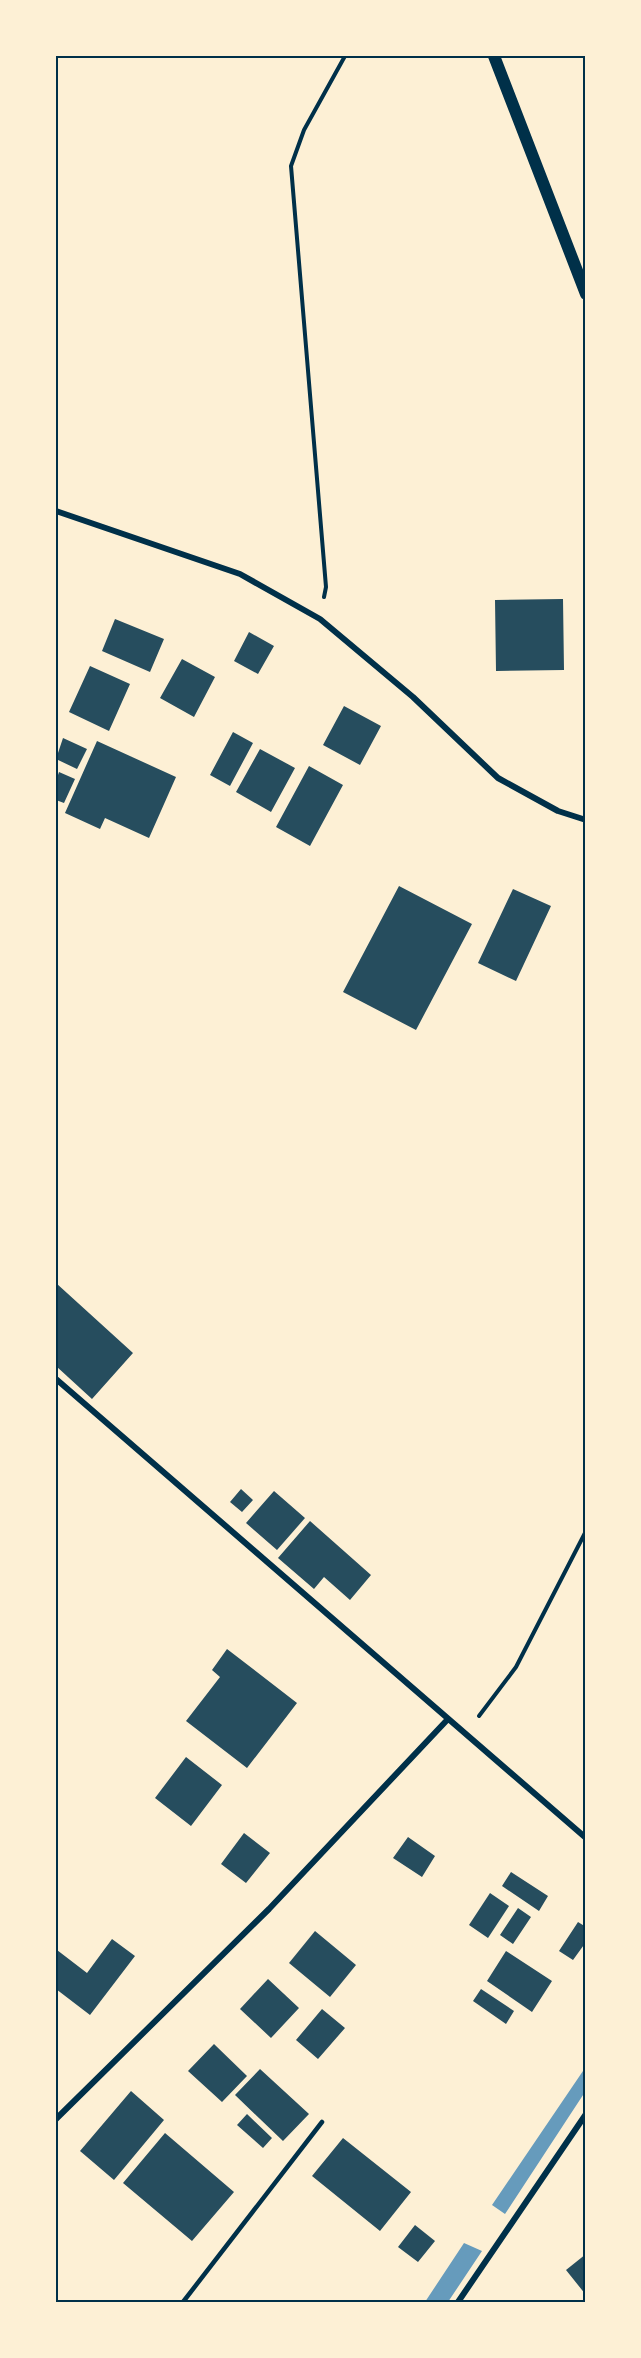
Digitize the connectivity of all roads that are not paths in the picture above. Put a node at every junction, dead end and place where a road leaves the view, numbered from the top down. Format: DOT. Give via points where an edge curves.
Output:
graph roads {
  1 [pos="494,56"];
  2 [pos="585,294"];
  3 [pos="56,511"];
  4 [pos="585,820"];
  5 [pos="56,1379"];
  6 [pos="448,1719"];
  7 [pos="585,1838"];
  8 [pos="585,2114"];
  9 [pos="56,2119"];
  10 [pos="322,2122"];
  11 [pos="183,2302"];
  12 [pos="458,2302"];
  1 -- 2 [label="main road"];
  3 -- 4 [label="street" via="240,574 321,619 498,778 558,811"];
  5 -- 6 [label="street"];
  6 -- 7 [label="street"];
  6 -- 9 [label="street" via="268,1909"];
  8 -- 12 [label="street"];
  10 -- 11 [label="lane"];
}
